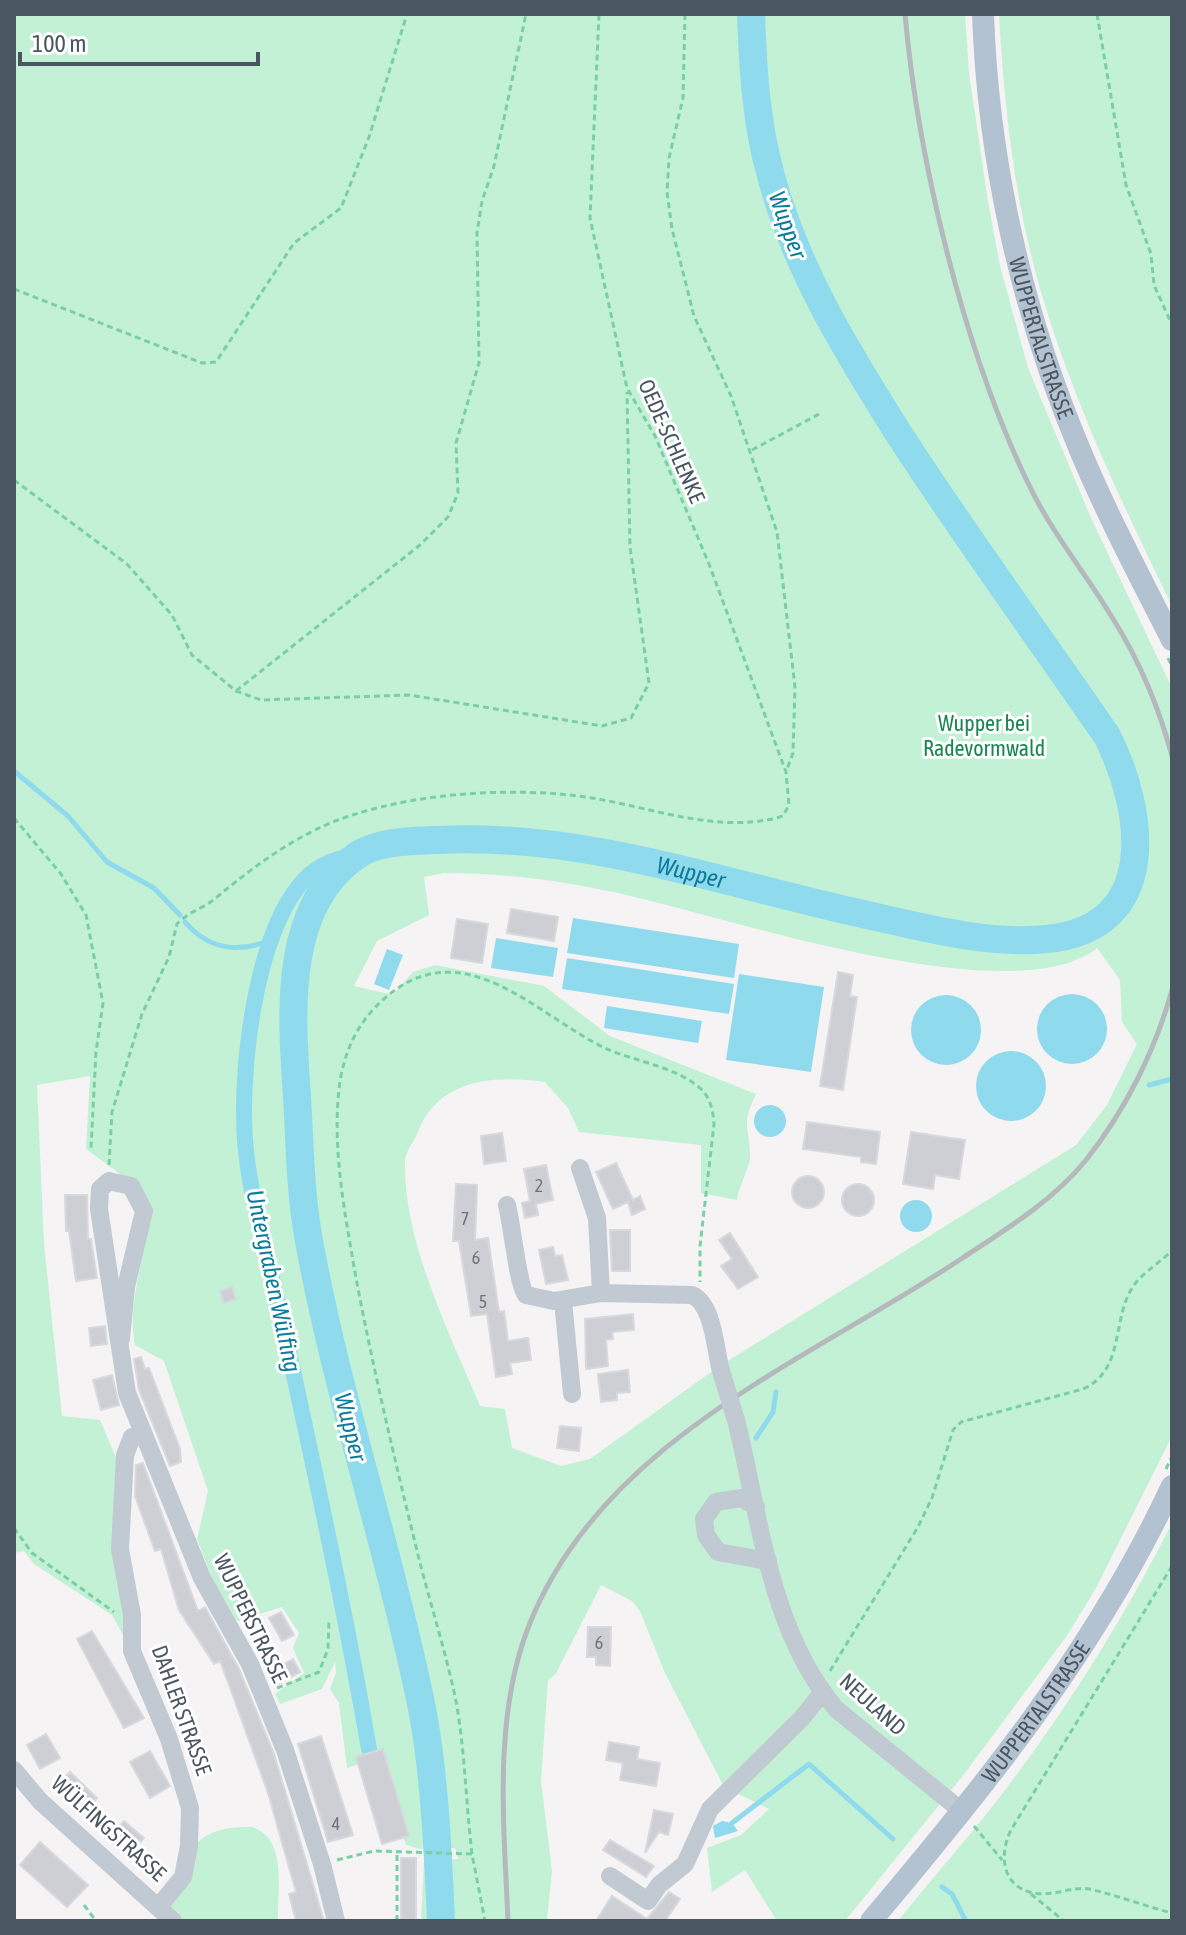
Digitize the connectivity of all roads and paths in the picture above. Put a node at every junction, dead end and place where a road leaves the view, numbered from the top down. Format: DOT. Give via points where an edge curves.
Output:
graph roads {
  1 [pos="407,14"];
  2 [pos="526,14"];
  3 [pos="599,14"];
  4 [pos="685,14"];
  5 [pos="983,14"];
  6 [pos="1097,14"];
  7 [pos="14,289"];
  8 [pos="1172,325"];
  9 [pos="627,388"];
  10 [pos="821,413"];
  11 [pos="752,450"];
  12 [pos="14,480"];
  13 [pos="1172,640"];
  14 [pos="236,691"];
  15 [pos="786,772"];
  16 [pos="14,818"];
  17 [pos="91,1148"];
  18 [pos="580,1168"];
  19 [pos="109,1181"];
  20 [pos="507,1205"];
  21 [pos="1172,1251"];
  22 [pos="601,1293"];
  23 [pos="699,1298"];
  24 [pos="563,1301"];
  25 [pos="121,1339"];
  26 [pos="572,1394"];
  27 [pos="142,1435"];
  28 [pos="1172,1486"];
  29 [pos="756,1507"];
  30 [pos="14,1528"];
  31 [pos="768,1561"];
  32 [pos="1172,1566"];
  33 [pos="119,1618"];
  34 [pos="329,1621"];
  35 [pos="262,1693"];
  36 [pos="822,1693"];
  37 [pos="14,1770"];
  38 [pos="963,1812"];
  39 [pos="397,1852"];
  40 [pos="472,1854"];
  41 [pos="1002,1860"];
  42 [pos="322,1864"];
  43 [pos="610,1876"];
  44 [pos="1026,1890"];
  45 [pos="84,1905"];
  46 [pos="160,1905"];
  47 [pos="1172,1913"];
  48 [pos="96,1921"];
  49 [pos="173,1921"];
  50 [pos="336,1921"];
  51 [pos="397,1921"];
  52 [pos="485,1921"];
  53 [pos="871,1921"];
  54 [pos="1064,1921"];
  1 -- 7 [label="path" via="341,208 294,243 216,362 202,363"];
  2 -- 14 [label="path" via="477,233 479,363 456,443 458,493 448,517"];
  3 -- 9 [label="path, OEDE-SCHLENKE" via="590,218"];
  4 -- 11 [label="path" via="683,98 669,158 672,229 694,316"];
  5 -- 13 [label="main road, WUPPERTALSTRASSE" via="997,158 1043,348 1079,448"];
  6 -- 8 [label="path" via="1126,185 1151,254 1154,285"];
  9 -- 14 [label="path" via="630,547 649,683 631,718 602,726 409,695 261,700"];
  9 -- 15 [label="path, OEDE-SCHLENKE" via="655,436 709,564"];
  10 -- 11 [label="path"];
  11 -- 15 [label="path" via="777,532 795,687 793,753"];
  12 -- 14 [label="path" via="127,564 172,615 198,662"];
  15 -- 19 [label="path" via="789,805 783,816 763,822 711,822 587,797 479,795 367,810 317,829 267,857 177,924 112,1112"];
  16 -- 17 [label="path" via="61,874 86,915 103,990"];
  18 -- 22 [label="street" via="597,1218"];
  19 -- 25 [label="street, WUPPERSTRASSE" via="100,1189 99,1209"];
  19 -- 25 [label="street, WUPPERSTRASSE" via="131,1186 144,1211 126,1287"];
  20 -- 24 [label="street" via="522,1291 537,1300"];
  21 -- 36 [label="path" via="1134,1285 1118,1341 1098,1380 1083,1389 961,1422 953,1430 918,1527 832,1667"];
  22 -- 23 [label="street"];
  22 -- 24 [label="street"];
  23 -- 29 [label="street, NEULAND, bridge"];
  23 -- 40 [label="path" via="714,1124 700,1088 606,1048 500,983 473,977 430,974 412,979 361,1023 344,1063 337,1112 342,1189 377,1391 456,1704"];
  24 -- 26 [label="street"];
  25 -- 27 [label="street, WUPPERSTRASSE" via="123,1375"];
  27 -- 35 [label="street, WUPPERSTRASSE" via="202,1578"];
  27 -- 46 [label="street, DAHLER STRASSE" via="132,1437 125,1455 120,1549 132,1615 132,1651 169,1739 190,1808 183,1877"];
  28 -- 38 [label="main road, WUPPERTALSTRASSE" via="1088,1642"];
  29 -- 31 [label="street, NEULAND"];
  29 -- 31 [label="street" via="742,1498 723,1498 706,1512 704,1527 718,1552"];
  30 -- 33 [label="path" via="32,1553"];
  31 -- 36 [label="street, NEULAND" via="792,1636"];
  32 -- 41 [label="path" via="1003,1846"];
  34 -- 35 [label="path" via="328,1649 319,1672"];
  35 -- 42 [label="street, WUPPERSTRASSE"];
  36 -- 38 [label="street, NEULAND"];
  36 -- 43 [label="street" via="710,1809 685,1864 648,1901"];
  37 -- 46 [label="street, WÜLFINGSTRASSE" via="40,1801"];
  38 -- 41 [label="path"];
  38 -- 53 [label="main road, WUPPERTALSTRASSE"];
  39 -- 40 [label="path"];
  39 -- 42 [label="path" via="374,1851"];
  39 -- 51 [label="path"];
  40 -- 52 [label="path"];
  41 -- 44 [label="path" via="1006,1873"];
  42 -- 50 [label="street, WUPPERSTRASSE"];
  44 -- 47 [label="path" via="1057,1893 1085,1888"];
  44 -- 54 [label="path"];
  45 -- 48 [label="path"];
  46 -- 49 [label="street, WÜLFINGSTRASSE"];
}
